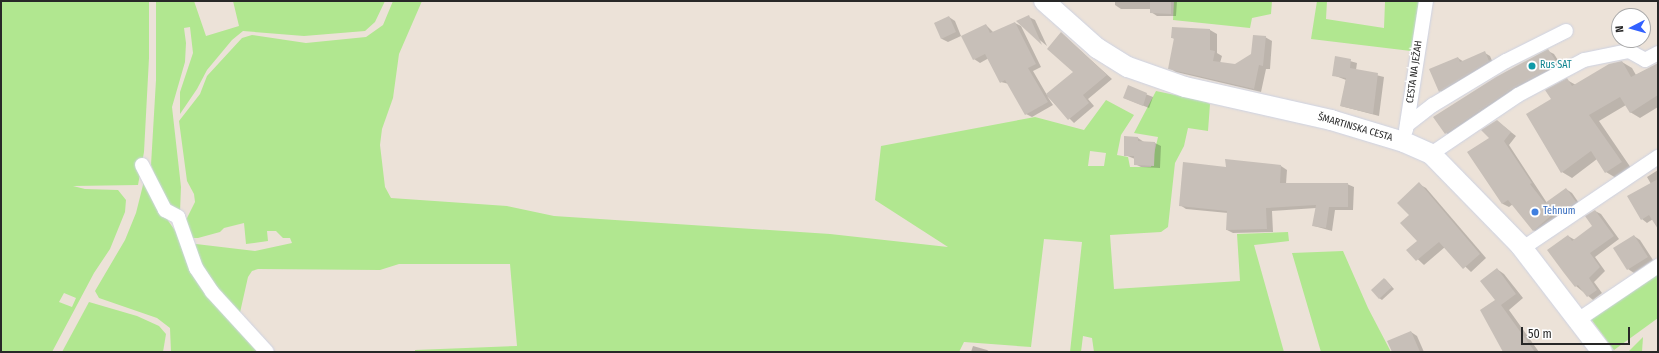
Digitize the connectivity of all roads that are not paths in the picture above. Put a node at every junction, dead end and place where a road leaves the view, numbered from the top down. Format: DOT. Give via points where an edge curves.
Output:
graph roads {
  1 [pos="1044,1"];
  2 [pos="1426,1"];
  3 [pos="1566,31"];
  4 [pos="1658,53"];
  5 [pos="1405,133"];
  6 [pos="1431,154"];
  7 [pos="1658,157"];
  8 [pos="142,165"];
  9 [pos="1523,248"];
  10 [pos="1658,266"];
  11 [pos="1578,320"];
  12 [pos="267,352"];
  13 [pos="1602,352"];
  1 -- 5 [label="main road, ŠMARTINSKA CESTA" via="1097,48 1128,67 1160,79 1224,97"];
  2 -- 5 [label="street, CESTA NA JEŽAH"];
  3 -- 5 [label="street" via="1506,62 1433,106"];
  4 -- 6 [label="street" via="1645,60 1629,51 1584,60 1518,95"];
  5 -- 6 [label="main road, ŠMARTINSKA CESTA"];
  6 -- 9 [label="main road, ŠMARTINSKA CESTA" via="1495,216"];
  7 -- 9 [label="street"];
  8 -- 12 [label="street" via="165,210 178,217 196,268 208,286"];
  9 -- 11 [label="main road, ŠMARTINSKA CESTA"];
  10 -- 11 [label="street"];
  11 -- 13 [label="main road, ŠMARTINSKA CESTA"];
}
